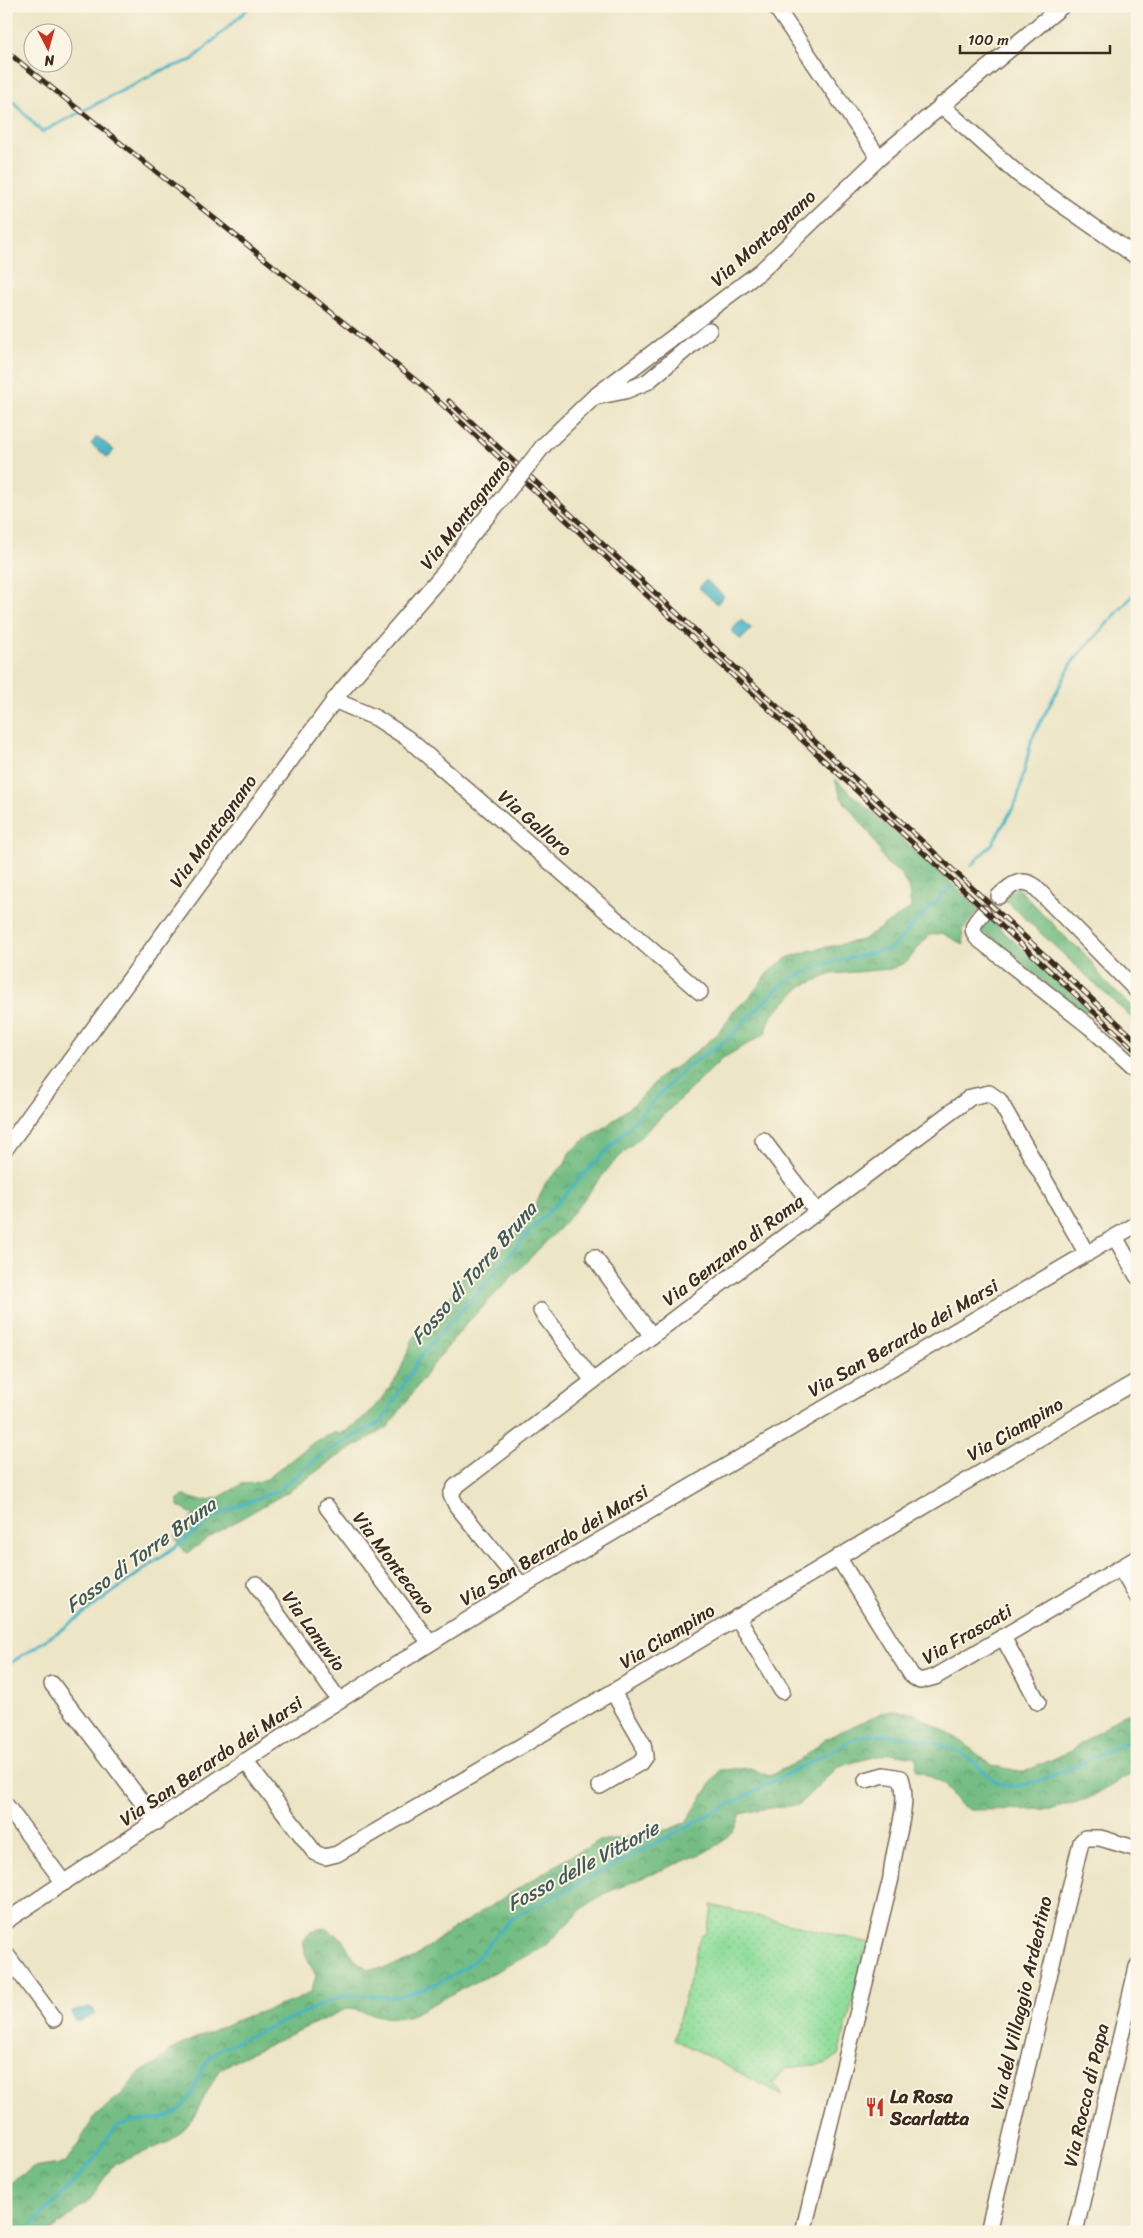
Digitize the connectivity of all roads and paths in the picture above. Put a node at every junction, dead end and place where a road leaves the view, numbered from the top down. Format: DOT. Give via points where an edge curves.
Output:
graph roads {
  1 [pos="775,6"];
  2 [pos="1062,6"];
  3 [pos="940,105"];
  4 [pos="879,158"];
  5 [pos="1137,257"];
  6 [pos="709,330"];
  7 [pos="594,397"];
  8 [pos="334,700"];
  9 [pos="999,896"];
  10 [pos="983,913"];
  11 [pos="1137,991"];
  12 [pos="700,992"];
  13 [pos="1137,1070"];
  14 [pos="763,1140"];
  15 [pos="6,1148"];
  16 [pos="817,1212"];
  17 [pos="1137,1224"];
  18 [pos="1116,1237"];
  19 [pos="1086,1254"];
  20 [pos="594,1257"];
  21 [pos="1137,1276"];
  22 [pos="541,1311"];
  23 [pos="652,1336"];
  24 [pos="593,1381"];
  25 [pos="1137,1381"];
  26 [pos="327,1508"];
  27 [pos="838,1557"];
  28 [pos="1137,1558"];
  29 [pos="1120,1568"];
  30 [pos="256,1584"];
  31 [pos="522,1586"];
  32 [pos="1137,1596"];
  33 [pos="737,1617"];
  34 [pos="1003,1637"];
  35 [pos="430,1644"];
  36 [pos="52,1684"];
  37 [pos="782,1691"];
  38 [pos="613,1692"];
  39 [pos="339,1700"];
  40 [pos="1038,1702"];
  41 [pos="245,1761"];
  42 [pos="866,1780"];
  43 [pos="600,1786"];
  44 [pos="6,1805"];
  45 [pos="157,1822"];
  46 [pos="1137,1849"];
  47 [pos="64,1883"];
  48 [pos="6,1922"];
  49 [pos="6,1954"];
  50 [pos="1137,1967"];
  51 [pos="54,2019"];
  52 [pos="803,2232"];
  53 [pos="988,2232"];
  54 [pos="1075,2232"];
  1 -- 4 [label="street"];
  2 -- 3 [label="street, Via Montagnano"];
  3 -- 4 [label="street, Via Montagnano"];
  3 -- 5 [label="street" via="1027,181"];
  4 -- 7 [label="street, Via Montagnano" via="761,271"];
  6 -- 7 [label="street" via="647,382 625,391"];
  7 -- 8 [label="street, Via Montagnano, bridge" via="544,445 444,574"];
  8 -- 12 [label="street, Via Galloro" via="376,718 403,736"];
  8 -- 15 [label="street, Via Montagnano"];
  9 -- 11 [label="street" via="1016,883 1033,885"];
  10 -- 13 [label="street" via="973,926 975,936 1090,1027"];
  14 -- 16 [label="street"];
  16 -- 19 [label="street, Via Genzano di Roma" via="965,1101 977,1094 989,1093 999,1100"];
  16 -- 23 [label="street, Via Genzano di Roma"];
  17 -- 18 [label="street, Via San Berardo dei Marsi"];
  18 -- 19 [label="street, Via San Berardo dei Marsi"];
  18 -- 21 [label="street"];
  19 -- 31 [label="street, Via San Berardo dei Marsi"];
  20 -- 23 [label="street"];
  22 -- 24 [label="street"];
  23 -- 24 [label="street, Via Genzano di Roma"];
  24 -- 31 [label="street, Via Genzano di Roma" via="452,1491 459,1510"];
  25 -- 27 [label="street, Via Ciampino"];
  26 -- 35 [label="street, Via Montecavo"];
  27 -- 33 [label="street, Via Ciampino"];
  27 -- 34 [label="street, Via Frascati" via="916,1680 931,1679"];
  28 -- 29 [label="street, Via Frascati"];
  29 -- 32 [label="street"];
  29 -- 34 [label="street, Via Frascati"];
  30 -- 39 [label="street, Via Lanuvio"];
  31 -- 35 [label="street, Via San Berardo dei Marsi"];
  33 -- 37 [label="street"];
  33 -- 38 [label="street, Via Ciampino"];
  34 -- 40 [label="street"];
  35 -- 39 [label="street, Via San Berardo dei Marsi"];
  36 -- 45 [label="street"];
  38 -- 41 [label="street, Via Ciampino" via="329,1857 312,1850"];
  38 -- 43 [label="street" via="643,1744 645,1756 640,1763"];
  39 -- 41 [label="street, Via San Berardo dei Marsi"];
  41 -- 45 [label="street, Via San Berardo dei Marsi"];
  42 -- 52 [label="street" via="884,1775 901,1778 904,1799 891,1860 891,1878"];
  44 -- 47 [label="street"];
  45 -- 47 [label="street, Via San Berardo dei Marsi"];
  46 -- 53 [label="street, Via del Villaggio Ardeatino" via="1095,1838 1085,1838 1081,1842"];
  47 -- 48 [label="street, Via San Berardo dei Marsi"];
  49 -- 51 [label="street"];
  50 -- 54 [label="street, Via Rocca di Papa"];
}
